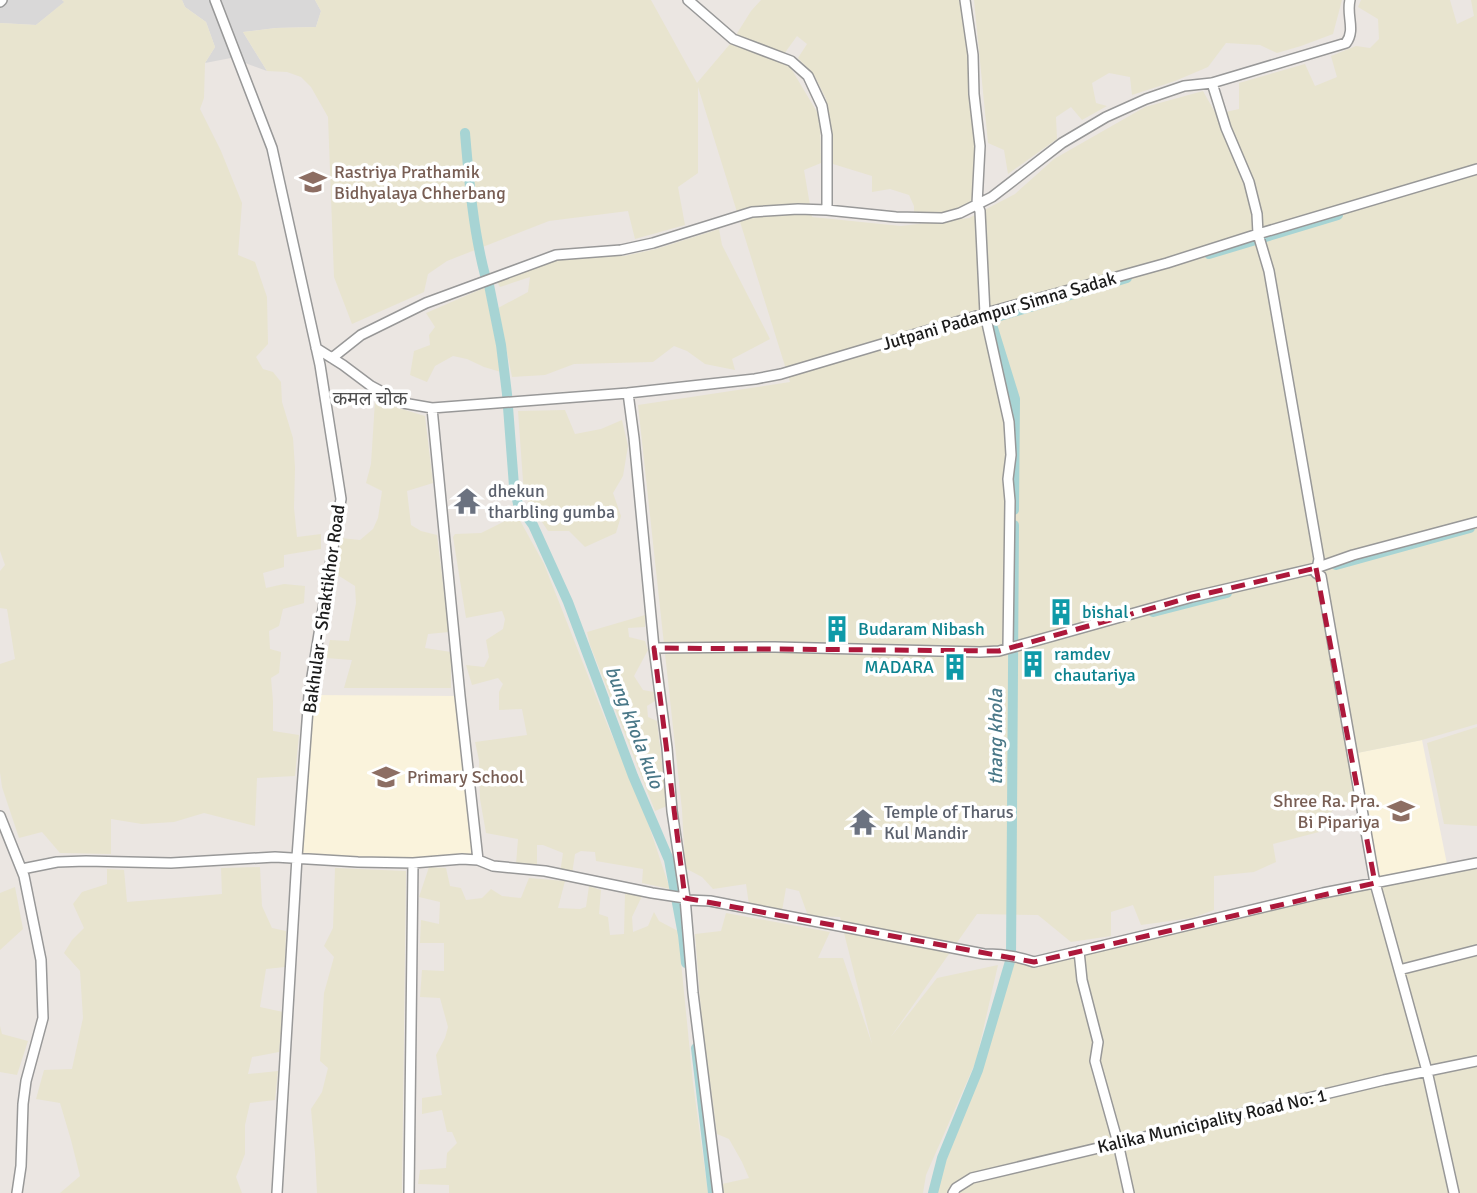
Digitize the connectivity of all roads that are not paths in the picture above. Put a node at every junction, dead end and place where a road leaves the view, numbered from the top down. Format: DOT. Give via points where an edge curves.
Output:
graph roads {
  1 [pos="215,0"];
  2 [pos="688,0"];
  3 [pos="965,0"];
  4 [pos="1350,0"];
  5 [pos="1212,83"];
  6 [pos="1477,169"];
  7 [pos="977,204"];
  8 [pos="827,210"];
  9 [pos="1258,234"];
  10 [pos="985,314"];
  11 [pos="316,348"];
  12 [pos="331,358"];
  13 [pos="628,393"];
  14 [pos="432,408"];
  15 [pos="1477,522"];
  16 [pos="1316,570"];
  17 [pos="654,648"];
  18 [pos="1008,648"];
  19 [pos="0,816"];
  20 [pos="297,857"];
  21 [pos="478,860"];
  22 [pos="413,863"];
  23 [pos="1477,863"];
  24 [pos="22,869"];
  25 [pos="1376,883"];
  26 [pos="684,897"];
  27 [pos="1477,950"];
  28 [pos="1079,951"];
  29 [pos="1399,970"];
  30 [pos="1477,1061"];
  31 [pos="1427,1071"];
  32 [pos="1118,1143"];
  33 [pos="17,1193"];
  34 [pos="277,1193"];
  35 [pos="409,1193"];
  36 [pos="719,1193"];
  37 [pos="953,1193"];
  38 [pos="1129,1193"];
  39 [pos="1454,1193"];
  1 -- 11 [label="street, Bakhular - Shaktikhor Road" via="271,148"];
  2 -- 8 [label="street" via="733,40 791,61 808,76 822,106 827,135"];
  3 -- 7 [label="street" via="980,146"];
  4 -- 5 [label="street" via="1351,30 1346,43"];
  5 -- 7 [label="street" via="1184,86 1106,117"];
  5 -- 9 [label="street" via="1249,183"];
  6 -- 9 [label="street, Jutpani Padampur Simna Sadak"];
  7 -- 8 [label="street" via="942,218"];
  7 -- 10 [label="street"];
  8 -- 12 [label="street" via="752,212 646,245 555,255 426,303 360,335"];
  9 -- 10 [label="street, Jutpani Padampur Simna Sadak"];
  9 -- 16 [label="street" via="1269,271 1319,559"];
  10 -- 13 [label="street, Jutpani Padampur Simna Sadak" via="781,374"];
  10 -- 18 [label="street" via="1009,422"];
  11 -- 12 [label="street, Jutpani Padampur Simna Sadak"];
  11 -- 20 [label="street, Bakhular - Shaktikhor Road" via="341,499 309,695"];
  12 -- 14 [label="street, Jutpani Padampur Simna Sadak" via="403,403"];
  13 -- 14 [label="street, Jutpani Padampur Simna Sadak"];
  13 -- 17 [label="street"];
  14 -- 21 [label="street"];
  15 -- 16 [label="street" via="1353,555"];
  16 -- 18 [label="street" via="1192,597"];
  16 -- 25 [label="street" via="1321,576"];
  17 -- 18 [label="street" via="980,652"];
  17 -- 26 [label="street"];
  19 -- 24 [label="street"];
  20 -- 22 [label="street"];
  20 -- 24 [label="street" via="57,862"];
  20 -- 34 [label="street, Bakhular - Shaktikhor Road"];
  21 -- 22 [label="street"];
  21 -- 26 [label="street"];
  22 -- 35 [label="street"];
  23 -- 25 [label="street"];
  24 -- 33 [label="street" via="41,960 43,1018 26,1081"];
  25 -- 28 [label="street"];
  25 -- 29 [label="street"];
  26 -- 28 [label="street" via="1034,962"];
  26 -- 36 [label="street"];
  27 -- 29 [label="street"];
  28 -- 32 [label="street" via="1098,1042 1095,1062"];
  29 -- 31 [label="street"];
  30 -- 31 [label="street, Kalika Municipality Road No: 1"];
  31 -- 32 [label="street, Kalika Municipality Road No: 1"];
  31 -- 39 [label="street"];
  32 -- 37 [label="street, Kalika Municipality Road No: 1" via="972,1178"];
  32 -- 38 [label="street"];
}
